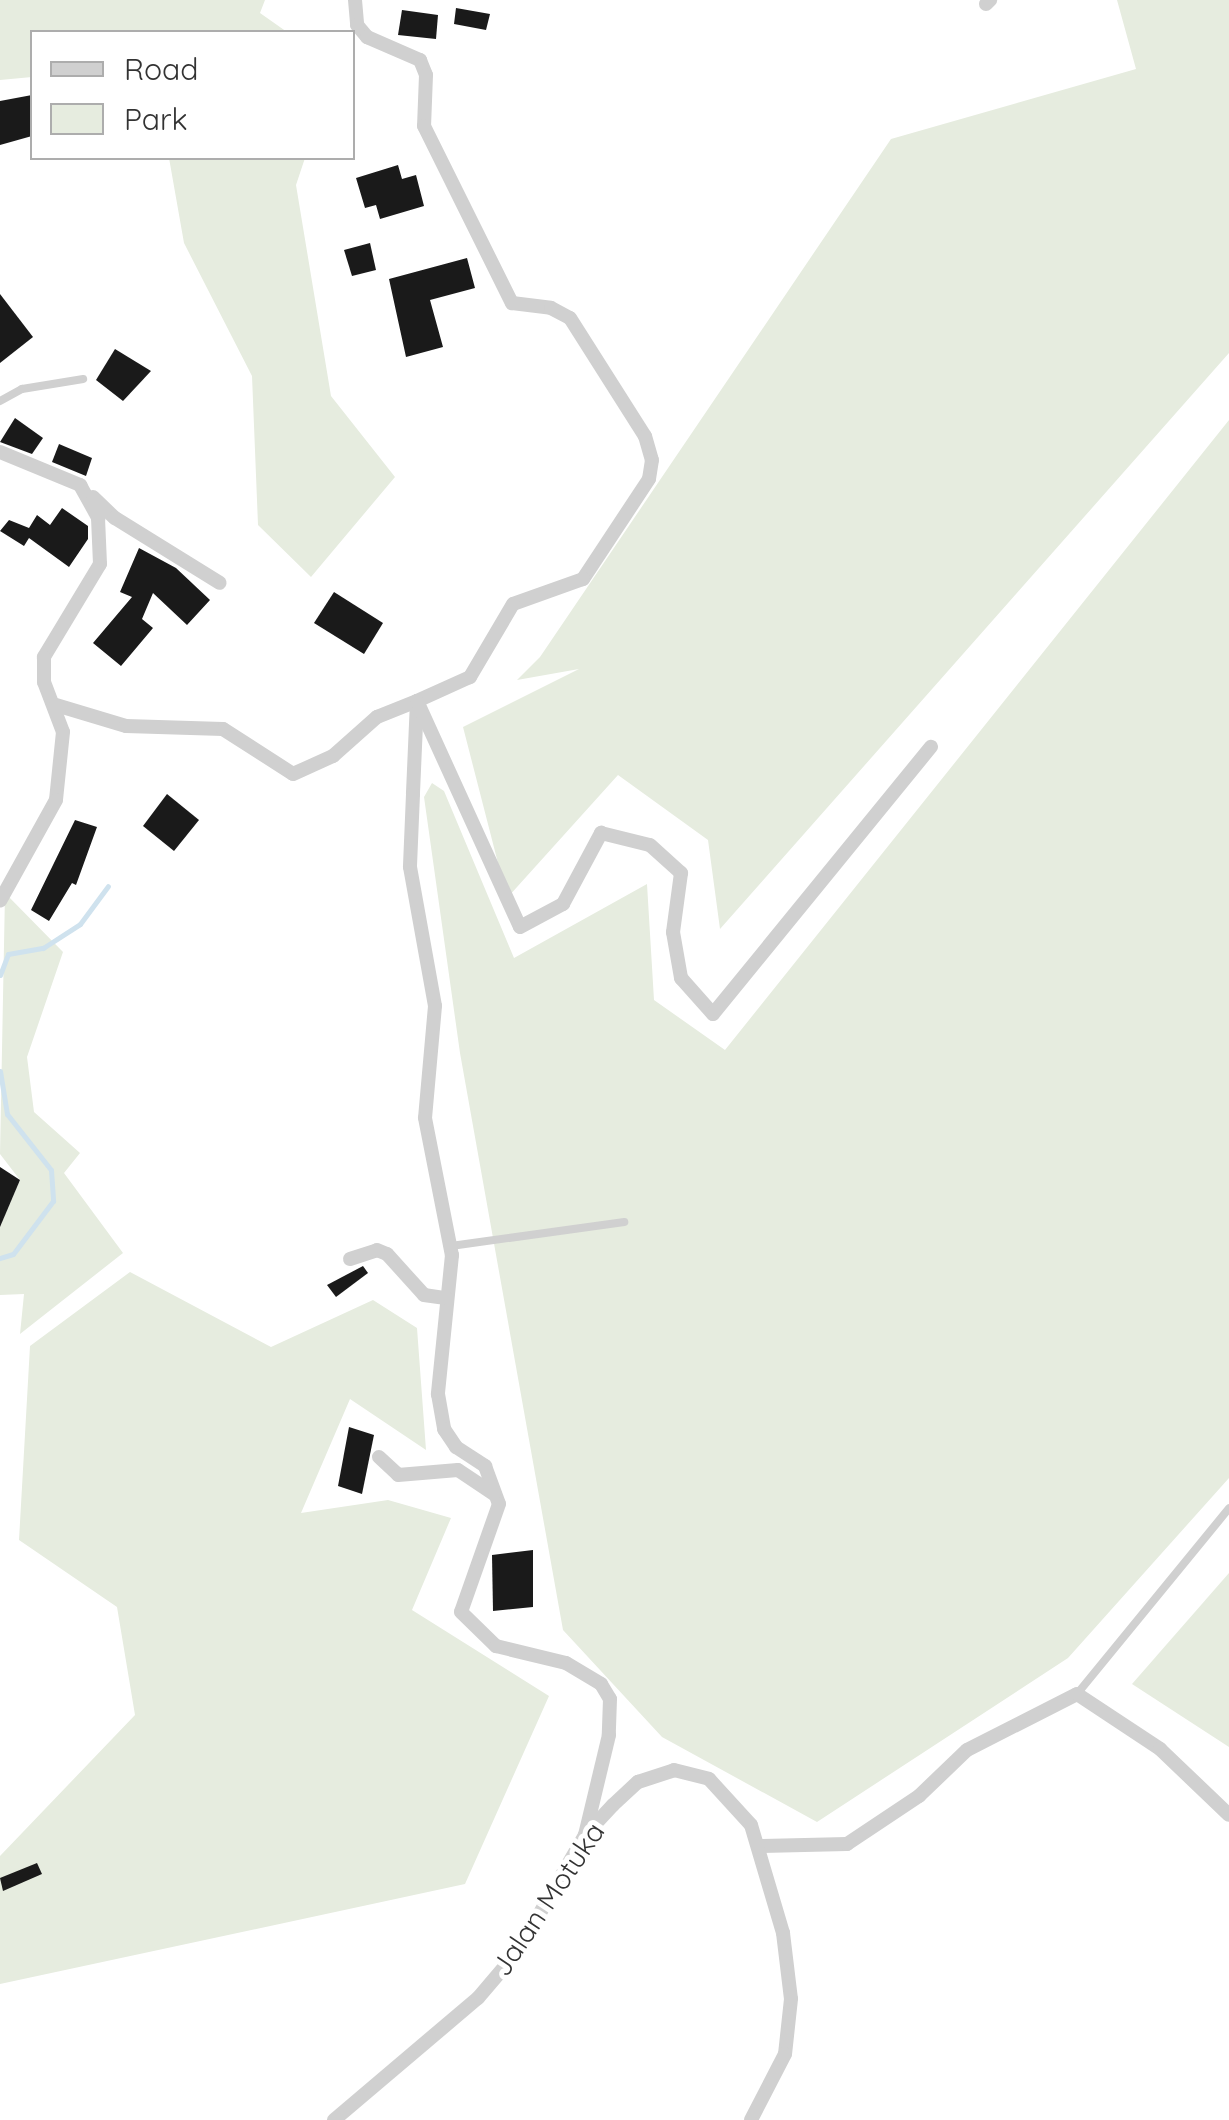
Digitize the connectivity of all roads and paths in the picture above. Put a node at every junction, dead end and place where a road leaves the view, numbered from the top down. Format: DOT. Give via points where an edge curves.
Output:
graph roads {
  1 [pos="355,0"];
  2 [pos="83,379"];
  3 [pos="0,402"];
  4 [pos="0,452"];
  5 [pos="80,485"];
  6 [pos="220,582"];
  7 [pos="417,701"];
  8 [pos="56,705"];
  9 [pos="931,747"];
  10 [pos="0,901"];
  11 [pos="624,1222"];
  12 [pos="450,1246"];
  13 [pos="350,1259"];
  14 [pos="446,1298"];
  15 [pos="378,1457"];
  16 [pos="500,1504"];
  17 [pos="1229,1508"];
  18 [pos="1077,1694"];
  19 [pos="1229,1814"];
  20 [pos="585,1835"];
  21 [pos="762,1846"];
  22 [pos="334,2120"];
  23 [pos="751,2120"];
  1 -- 7 [label="street" via="367,37 420,60 426,74 424,126 512,304 551,308 570,318 644,436 652,460 649,478 582,579 514,604 480,666"];
  2 -- 3 [label="lane" via="22,390"];
  4 -- 5 [label="street"];
  5 -- 6 [label="street" via="115,518"];
  5 -- 8 [label="street" via="98,518 100,564 44,657 44,682"];
  7 -- 8 [label="street" via="377,717 332,756 293,774 223,729 126,726"];
  7 -- 9 [label="street" via="520,927 563,904 602,833 650,845 680,873 673,932 681,978 713,1014"];
  7 -- 12 [label="street" via="410,867 435,1006 425,1118"];
  8 -- 10 [label="street" via="63,732 56,800"];
  11 -- 12 [label="lane"];
  12 -- 14 [label="street"];
  13 -- 14 [label="street" via="378,1250 424,1294"];
  14 -- 16 [label="street" via="438,1367 444,1429 485,1466"];
  15 -- 16 [label="street" via="398,1475 458,1470 480,1480"];
  16 -- 20 [label="street" via="461,1612 496,1646 566,1663 601,1684 610,1698 610,1734"];
  17 -- 18 [label="lane"];
  18 -- 19 [label="street" via="1151,1742"];
  18 -- 21 [label="street" via="967,1750 920,1796 846,1844"];
  20 -- 21 [label="street, Jalan Motuka" via="638,1782 674,1770 709,1779"];
  20 -- 22 [label="street, Jalan Motuka" via="518,1951 478,1998"];
  21 -- 23 [label="street" via="791,1999 785,2054"];
}
